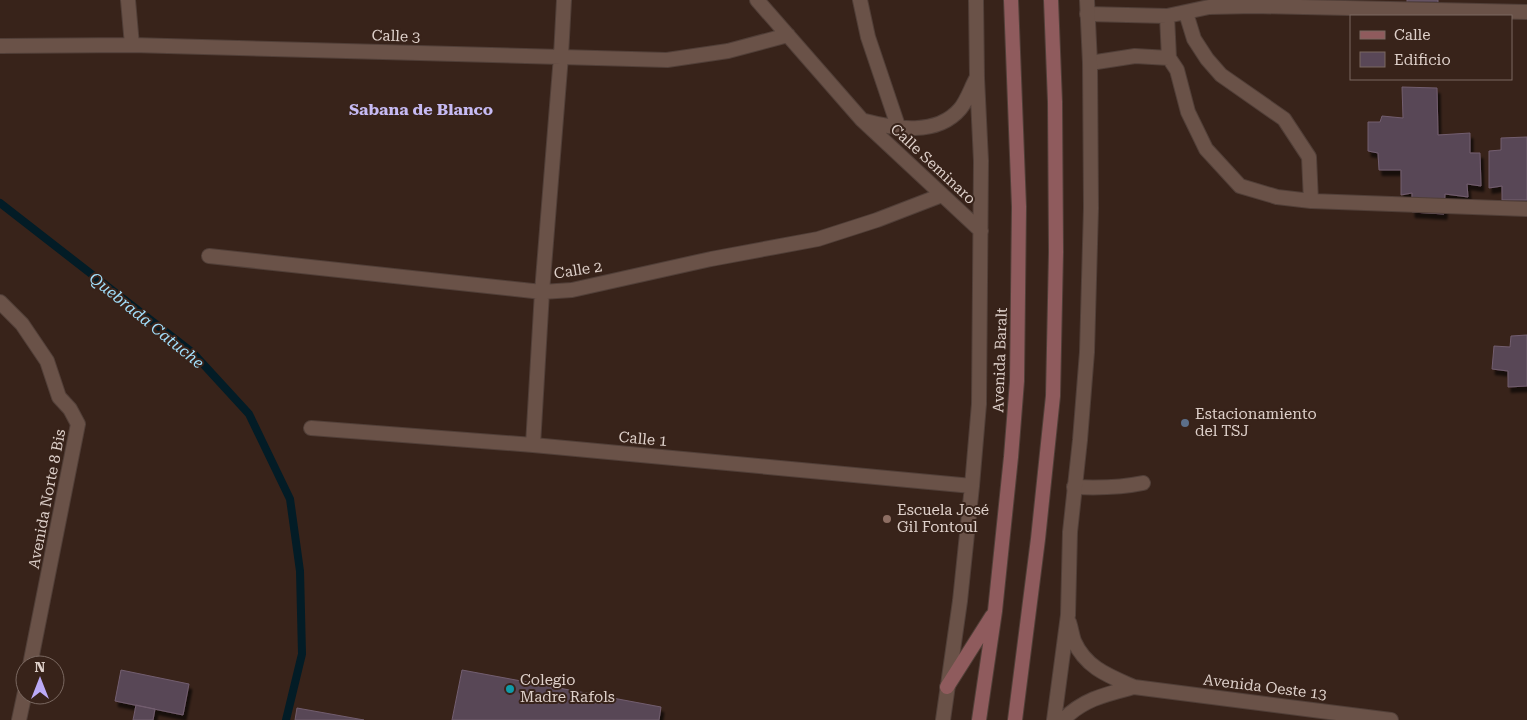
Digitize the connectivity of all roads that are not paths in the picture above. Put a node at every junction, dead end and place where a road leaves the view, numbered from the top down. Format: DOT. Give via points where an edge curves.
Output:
graph roads {
  1 [pos="128,0"];
  2 [pos="564,0"];
  3 [pos="757,0"];
  4 [pos="860,0"];
  5 [pos="976,0"];
  6 [pos="1010,0"];
  7 [pos="1051,0"];
  8 [pos="1087,0"];
  9 [pos="1527,12"];
  10 [pos="1186,13"];
  11 [pos="1087,14"];
  12 [pos="1167,16"];
  13 [pos="788,35"];
  14 [pos="132,45"];
  15 [pos="0,46"];
  16 [pos="560,56"];
  17 [pos="1169,58"];
  18 [pos="1090,63"];
  19 [pos="977,78"];
  20 [pos="862,120"];
  21 [pos="900,129"];
  22 [pos="942,195"];
  23 [pos="1311,201"];
  24 [pos="1527,209"];
  25 [pos="982,231"];
  26 [pos="209,256"];
  27 [pos="542,292"];
  28 [pos="0,302"];
  29 [pos="311,428"];
  30 [pos="533,445"];
  31 [pos="1143,483"];
  32 [pos="972,486"];
  33 [pos="1074,487"];
  34 [pos="995,611"];
  35 [pos="1068,615"];
  36 [pos="32,655"];
  37 [pos="947,687"];
  38 [pos="1134,687"];
  39 [pos="23,705"];
  40 [pos="20,720"];
  41 [pos="943,720"];
  42 [pos="979,720"];
  43 [pos="1015,720"];
  44 [pos="1054,720"];
  45 [pos="1063,720"];
  46 [pos="1391,720"];
  1 -- 14 [label="street"];
  2 -- 16 [label="street"];
  3 -- 13 [label="street, Calle Seminaro"];
  4 -- 21 [label="street" via="868,37"];
  5 -- 19 [label="street, Avenida Baralt"];
  6 -- 34 [label="main road, Avenida Baralt" via="1019,207 1017,380"];
  7 -- 43 [label="main road" via="1056,102 1052,396"];
  8 -- 11 [label="street"];
  9 -- 10 [label="street" via="1255,6 1208,7"];
  10 -- 12 [label="street"];
  10 -- 23 [label="street" via="1194,39 1221,75 1284,119 1309,157"];
  11 -- 12 [label="street"];
  11 -- 18 [label="street"];
  12 -- 17 [label="street"];
  13 -- 16 [label="street, Calle 3" via="728,51 667,60"];
  13 -- 20 [label="street, Calle Seminaro"];
  14 -- 15 [label="street, Calle 3"];
  14 -- 16 [label="street, Calle 3"];
  16 -- 27 [label="street"];
  17 -- 18 [label="street" via="1134,56"];
  17 -- 23 [label="street" via="1177,70 1188,112 1206,149 1240,186 1277,197"];
  18 -- 33 [label="street" via="1091,208 1087,352"];
  19 -- 21 [label="street, Calle Seminaro" via="961,108 948,120"];
  19 -- 25 [label="street, Avenida Baralt"];
  20 -- 21 [label="street, Calle Seminaro"];
  20 -- 22 [label="street, Calle Seminaro"];
  22 -- 25 [label="street, Calle Seminaro"];
  22 -- 27 [label="street, Calle 2" via="818,239 572,290"];
  23 -- 24 [label="street"];
  25 -- 32 [label="street, Avenida Baralt" via="979,404"];
  26 -- 27 [label="street, Calle 2"];
  27 -- 30 [label="street"];
  28 -- 36 [label="street, Avenida Norte 8 Bis" via="22,324 47,361 59,397 78,424"];
  29 -- 30 [label="street, Calle 1"];
  30 -- 32 [label="street, Calle 1"];
  31 -- 33 [label="street" via="1126,487"];
  32 -- 37 [label="street, Avenida Baralt"];
  33 -- 35 [label="street"];
  34 -- 37 [label="main road"];
  34 -- 42 [label="main road, Avenida Baralt"];
  35 -- 38 [label="street, Avenida Oeste 13" via="1074,641 1088,662 1103,674"];
  35 -- 44 [label="street"];
  37 -- 41 [label="street, Avenida Baralt"];
  38 -- 45 [label="street, Avenida Oeste 13" via="1100,695 1079,706"];
  38 -- 46 [label="street, Avenida Oeste 13"];
  39 -- 40 [label="street"];
}
